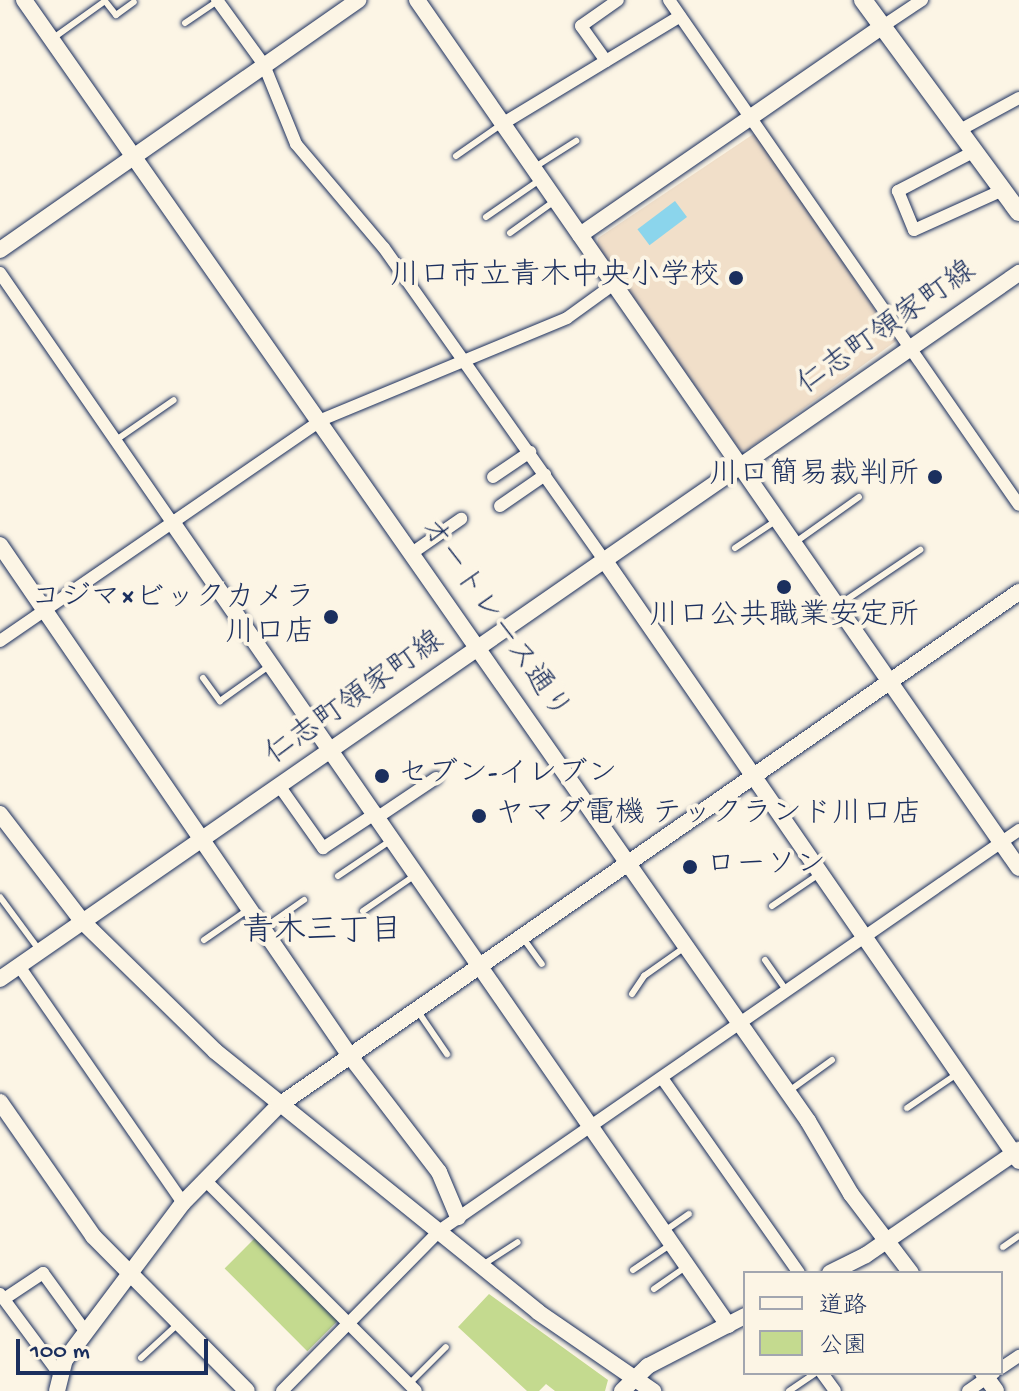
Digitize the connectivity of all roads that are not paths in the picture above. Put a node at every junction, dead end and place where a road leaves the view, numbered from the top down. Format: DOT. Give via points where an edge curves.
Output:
graph roads {
  1 [pos="24,0"];
  2 [pos="218,0"];
  3 [pos="358,0"];
  4 [pos="417,0"];
  5 [pos="618,0"];
  6 [pos="669,0"];
  7 [pos="863,0"];
  8 [pos="922,0"];
  9 [pos="134,2"];
  10 [pos="680,16"];
  11 [pos="185,23"];
  12 [pos="883,26"];
  13 [pos="52,39"];
  14 [pos="606,61"];
  15 [pos="264,65"];
  16 [pos="1019,98"];
  17 [pos="750,117"];
  18 [pos="502,124"];
  19 [pos="960,130"];
  20 [pos="576,141"];
  21 [pos="975,151"];
  22 [pos="135,155"];
  23 [pos="456,156"];
  24 [pos="537,174"];
  25 [pos="1003,190"];
  26 [pos="556,200"];
  27 [pos="1019,212"];
  28 [pos="486,217"];
  29 [pos="510,233"];
  30 [pos="580,235"];
  31 [pos="0,250"];
  32 [pos="0,273"];
  33 [pos="1019,273"];
  34 [pos="614,284"];
  35 [pos="910,348"];
  36 [pos="466,361"];
  37 [pos="174,400"];
  38 [pos="321,420"];
  39 [pos="116,440"];
  40 [pos="530,452"];
  41 [pos="740,466"];
  42 [pos="545,475"];
  43 [pos="493,477"];
  44 [pos="859,497"];
  45 [pos="1019,505"];
  46 [pos="500,506"];
  47 [pos="461,519"];
  48 [pos="777,520"];
  49 [pos="172,522"];
  50 [pos="794,543"];
  51 [pos="0,545"];
  52 [pos="735,548"];
  53 [pos="920,550"];
  54 [pos="412,553"];
  55 [pos="605,561"];
  56 [pos="1019,592"];
  57 [pos="838,606"];
  58 [pos="45,610"];
  59 [pos="0,641"];
  60 [pos="478,649"];
  61 [pos="272,664"];
  62 [pos="203,678"];
  63 [pos="890,682"];
  64 [pos="331,750"];
  65 [pos="753,777"];
  66 [pos="436,778"];
  67 [pos="280,787"];
  68 [pos="0,814"];
  69 [pos="377,815"];
  70 [pos="1019,830"];
  71 [pos="393,839"];
  72 [pos="202,841"];
  73 [pos="1001,842"];
  74 [pos="628,863"];
  75 [pos="1019,868"];
  76 [pos="417,874"];
  77 [pos="819,874"];
  78 [pos="338,876"];
  79 [pos="0,897"];
  80 [pos="304,900"];
  81 [pos="772,906"];
  82 [pos="249,909"];
  83 [pos="363,911"];
  84 [pos="82,921"];
  85 [pos="262,929"];
  86 [pos="522,936"];
  87 [pos="863,938"];
  88 [pos="204,940"];
  89 [pos="686,947"];
  90 [pos="40,951"];
  91 [pos="765,960"];
  92 [pos="542,964"];
  93 [pos="480,965"];
  94 [pos="19,966"];
  95 [pos="0,979"];
  96 [pos="787,992"];
  97 [pos="632,994"];
  98 [pos="417,1010"];
  99 [pos="739,1025"];
  100 [pos="447,1054"];
  101 [pos="350,1056"];
  102 [pos="832,1060"];
  103 [pos="958,1073"];
  104 [pos="662,1078"];
  105 [pos="787,1092"];
  106 [pos="0,1102"];
  107 [pos="278,1106"];
  108 [pos="907,1108"];
  109 [pos="590,1128"];
  110 [pos="1017,1155"];
  111 [pos="205,1180"];
  112 [pos="183,1203"];
  113 [pos="689,1214"];
  114 [pos="458,1217"];
  115 [pos="439,1231"];
  116 [pos="1019,1236"];
  117 [pos="667,1238"];
  118 [pos="887,1241"];
  119 [pos="518,1242"];
  120 [pos="1003,1247"];
  121 [pos="481,1266"];
  122 [pos="687,1266"];
  123 [pos="633,1270"];
  124 [pos="798,1271"];
  125 [pos="834,1271"];
  126 [pos="910,1271"];
  127 [pos="130,1275"];
  128 [pos="654,1289"];
  129 [pos="2,1297"];
  130 [pos="743,1317"];
  131 [pos="179,1323"];
  132 [pos="349,1324"];
  133 [pos="728,1325"];
  134 [pos="85,1331"];
  135 [pos="446,1347"];
  136 [pos="1019,1356"];
  137 [pos="141,1358"];
  138 [pos="1003,1368"];
  139 [pos="816,1375"];
  140 [pos="821,1375"];
  141 [pos="992,1377"];
  142 [pos="634,1378"];
  143 [pos="59,1383"];
  144 [pos="412,1387"];
  145 [pos="247,1391"];
  146 [pos="282,1391"];
  147 [pos="622,1391"];
  148 [pos="653,1391"];
  149 [pos="789,1391"];
  150 [pos="835,1391"];
  151 [pos="968,1391"];
  1 -- 13 [label="street, オートレース通り"];
  2 -- 11 [label="lane"];
  2 -- 15 [label="street"];
  3 -- 15 [label="street"];
  4 -- 18 [label="street"];
  5 -- 14 [label="street" via="581,26"];
  6 -- 10 [label="street"];
  7 -- 12 [label="main road"];
  8 -- 12 [label="street"];
  9 -- 13 [label="lane" via="116,15 105,1"];
  10 -- 14 [label="street"];
  10 -- 17 [label="street"];
  12 -- 17 [label="street"];
  12 -- 19 [label="main road"];
  13 -- 22 [label="street, オートレース通り"];
  14 -- 18 [label="street"];
  15 -- 22 [label="street"];
  15 -- 36 [label="street" via="296,144 384,248"];
  16 -- 19 [label="street"];
  17 -- 30 [label="street"];
  17 -- 35 [label="street"];
  18 -- 23 [label="lane"];
  18 -- 24 [label="street"];
  19 -- 21 [label="main road"];
  20 -- 24 [label="lane"];
  21 -- 25 [label="main road"];
  21 -- 25 [label="street" via="898,191 914,230"];
  22 -- 31 [label="street"];
  22 -- 38 [label="street, オートレース通り"];
  24 -- 26 [label="street"];
  24 -- 28 [label="lane"];
  25 -- 27 [label="main road"];
  26 -- 29 [label="lane"];
  26 -- 30 [label="street"];
  30 -- 34 [label="street"];
  32 -- 39 [label="street"];
  33 -- 35 [label="street, 仁志町領家町線"];
  34 -- 36 [label="street" via="567,318"];
  34 -- 41 [label="street"];
  35 -- 41 [label="street, 仁志町領家町線"];
  35 -- 45 [label="street"];
  36 -- 38 [label="street"];
  36 -- 40 [label="street"];
  37 -- 39 [label="lane"];
  38 -- 49 [label="street"];
  38 -- 54 [label="street, オートレース通り"];
  39 -- 49 [label="street"];
  40 -- 42 [label="street"];
  40 -- 43 [label="street"];
  41 -- 48 [label="street"];
  41 -- 55 [label="street, 仁志町領家町線"];
  42 -- 46 [label="street"];
  42 -- 55 [label="street"];
  44 -- 50 [label="lane"];
  47 -- 54 [label="street"];
  48 -- 50 [label="street"];
  48 -- 52 [label="lane"];
  49 -- 58 [label="street"];
  49 -- 61 [label="street"];
  50 -- 57 [label="street"];
  51 -- 58 [label="street"];
  53 -- 57 [label="lane"];
  54 -- 60 [label="street, オートレース通り"];
  55 -- 60 [label="street, 仁志町領家町線"];
  55 -- 65 [label="street"];
  56 -- 63 [label="street"];
  57 -- 63 [label="street"];
  58 -- 59 [label="street"];
  58 -- 72 [label="street"];
  60 -- 64 [label="street, 仁志町領家町線"];
  60 -- 74 [label="street, オートレース通り"];
  61 -- 62 [label="lane" via="220,701"];
  61 -- 64 [label="street"];
  63 -- 65 [label="street"];
  63 -- 73 [label="street"];
  64 -- 67 [label="street, 仁志町領家町線"];
  64 -- 69 [label="street"];
  65 -- 74 [label="street"];
  65 -- 77 [label="street"];
  66 -- 69 [label="street"];
  67 -- 69 [label="street" via="323,848"];
  67 -- 72 [label="street, 仁志町領家町線"];
  68 -- 84 [label="street"];
  69 -- 71 [label="street"];
  70 -- 73 [label="street"];
  71 -- 76 [label="street"];
  71 -- 78 [label="lane"];
  72 -- 82 [label="street"];
  72 -- 84 [label="street, 仁志町領家町線"];
  73 -- 75 [label="street"];
  73 -- 87 [label="street"];
  74 -- 86 [label="street"];
  74 -- 89 [label="street, オートレース通り"];
  76 -- 83 [label="lane"];
  76 -- 93 [label="street"];
  77 -- 81 [label="lane"];
  77 -- 87 [label="street"];
  79 -- 90 [label="lane"];
  80 -- 85 [label="lane"];
  82 -- 85 [label="street"];
  82 -- 88 [label="lane"];
  84 -- 90 [label="street, 仁志町領家町線"];
  84 -- 107 [label="street" via="164,1005"];
  85 -- 101 [label="street"];
  86 -- 92 [label="lane"];
  86 -- 93 [label="street"];
  87 -- 96 [label="street"];
  87 -- 103 [label="street"];
  89 -- 97 [label="lane" via="644,976"];
  89 -- 99 [label="street, オートレース通り"];
  90 -- 94 [label="street, 仁志町領家町線"];
  91 -- 96 [label="lane"];
  93 -- 98 [label="street"];
  93 -- 109 [label="street"];
  94 -- 95 [label="street, 仁志町領家町線"];
  94 -- 112 [label="street"];
  96 -- 99 [label="street"];
  98 -- 100 [label="lane"];
  98 -- 101 [label="street"];
  99 -- 104 [label="street"];
  99 -- 105 [label="street, オートレース通り"];
  101 -- 107 [label="street"];
  101 -- 114 [label="street" via="439,1172"];
  102 -- 105 [label="lane"];
  103 -- 108 [label="lane"];
  103 -- 110 [label="street"];
  104 -- 109 [label="street"];
  104 -- 124 [label="street"];
  105 -- 118 [label="street, オートレース通り"];
  106 -- 127 [label="street" via="93,1236"];
  107 -- 111 [label="street"];
  107 -- 115 [label="street"];
  109 -- 114 [label="street"];
  109 -- 117 [label="street"];
  110 -- 118 [label="street"];
  111 -- 112 [label="street"];
  111 -- 132 [label="street"];
  112 -- 127 [label="street"];
  113 -- 117 [label="lane"];
  114 -- 115 [label="street"];
  115 -- 121 [label="street"];
  115 -- 132 [label="street"];
  116 -- 120 [label="lane"];
  117 -- 122 [label="street"];
  117 -- 123 [label="lane"];
  118 -- 125 [label="street"];
  118 -- 126 [label="street, オートレース通り"];
  119 -- 121 [label="lane"];
  121 -- 142 [label="street"];
  122 -- 128 [label="lane"];
  122 -- 133 [label="street"];
  127 -- 131 [label="street"];
  127 -- 134 [label="street"];
  129 -- 134 [label="street" via="43,1273"];
  129 -- 143 [label="street"];
  130 -- 133 [label="street"];
  131 -- 137 [label="lane"];
  131 -- 145 [label="street"];
  132 -- 144 [label="street"];
  132 -- 146 [label="street"];
  133 -- 142 [label="street"];
  134 -- 143 [label="street"];
  135 -- 144 [label="lane"];
  136 -- 138 [label="street"];
  139 -- 149 [label="lane"];
  140 -- 150 [label="street"];
  141 -- 151 [label="street"];
  142 -- 147 [label="street"];
  142 -- 148 [label="street"];
}
